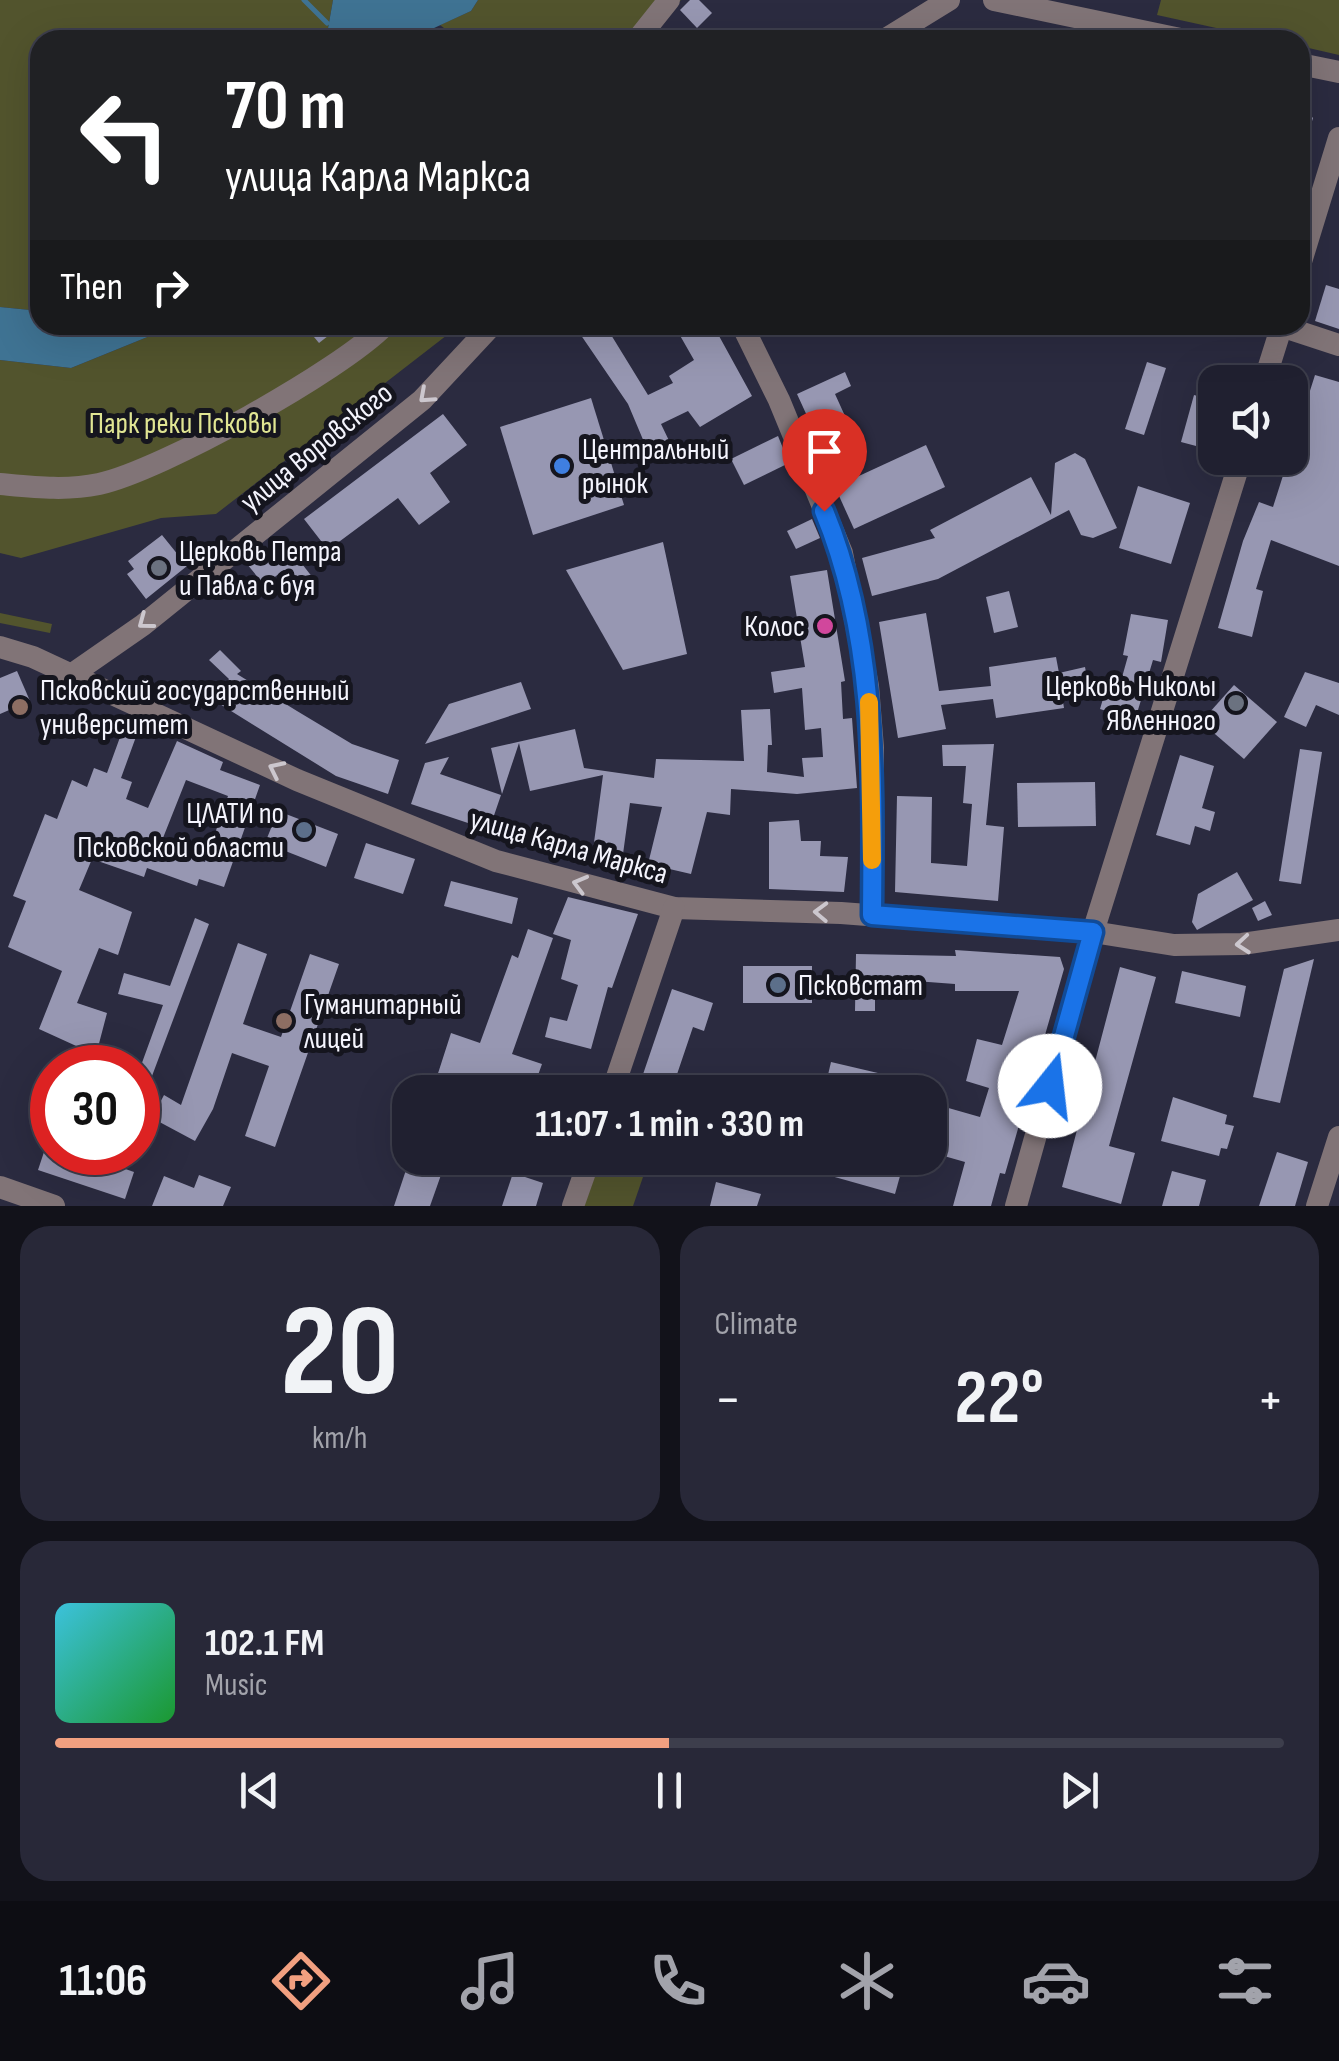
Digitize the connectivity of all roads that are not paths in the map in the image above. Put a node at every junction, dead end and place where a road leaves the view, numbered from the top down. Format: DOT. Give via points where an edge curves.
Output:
graph roads {
  1 [pos="669,0"];
  2 [pos="949,0"];
  3 [pos="994,0"];
  4 [pos="645,30"];
  5 [pos="900,30"];
  6 [pos="1137,30"];
  7 [pos="1310,66"];
  8 [pos="1339,72"];
  9 [pos="1339,138"];
  10 [pos="1310,232"];
  11 [pos="373,335"];
  12 [pos="483,335"];
  13 [pos="747,335"];
  14 [pos="1279,335"];
  15 [pos="1309,335"];
  16 [pos="1339,345"];
  17 [pos="1269,365"];
  18 [pos="1236,475"];
  19 [pos="0,484"];
  20 [pos="0,647"];
  21 [pos="71,674"];
  22 [pos="674,908"];
  23 [pos="872,915"];
  24 [pos="1339,930"];
  25 [pos="1093,932"];
  26 [pos="618,1075"];
  27 [pos="1339,1137"];
  28 [pos="584,1175"];
  29 [pos="0,1187"];
  30 [pos="54,1206"];
  31 [pos="574,1206"];
  32 [pos="1016,1206"];
  33 [pos="1317,1206"];
  1 -- 4 [label="street"];
  2 -- 5 [label="street"];
  3 -- 6 [label="street"];
  7 -- 8 [label="street"];
  9 -- 10 [label="street"];
  11 -- 19 [label="street" via="139,472 60,489"];
  12 -- 21 [label="street, улица Воровского, one-way" via="422,400 142,626"];
  13 -- 23 [label="street" via="842,553 868,686"];
  14 -- 17 [label="street"];
  15 -- 16 [label="street"];
  18 -- 25 [label="street"];
  20 -- 21 [label="street, улица Карла Маркса"];
  22 -- 21 [label="street, улица Карла Маркса, one-way" via="496,861 297,780"];
  23 -- 22 [label="street, улица Карла Маркса, one-way"];
  22 -- 26 [label="street"];
  23 -- 25 [label="street, улица Карла Маркса"];
  24 -- 25 [label="street, улица Карла Маркса, one-way" via="1219,946"];
  25 -- 32 [label="street"];
  27 -- 33 [label="street"];
  28 -- 31 [label="street"];
  29 -- 30 [label="street"];
}
